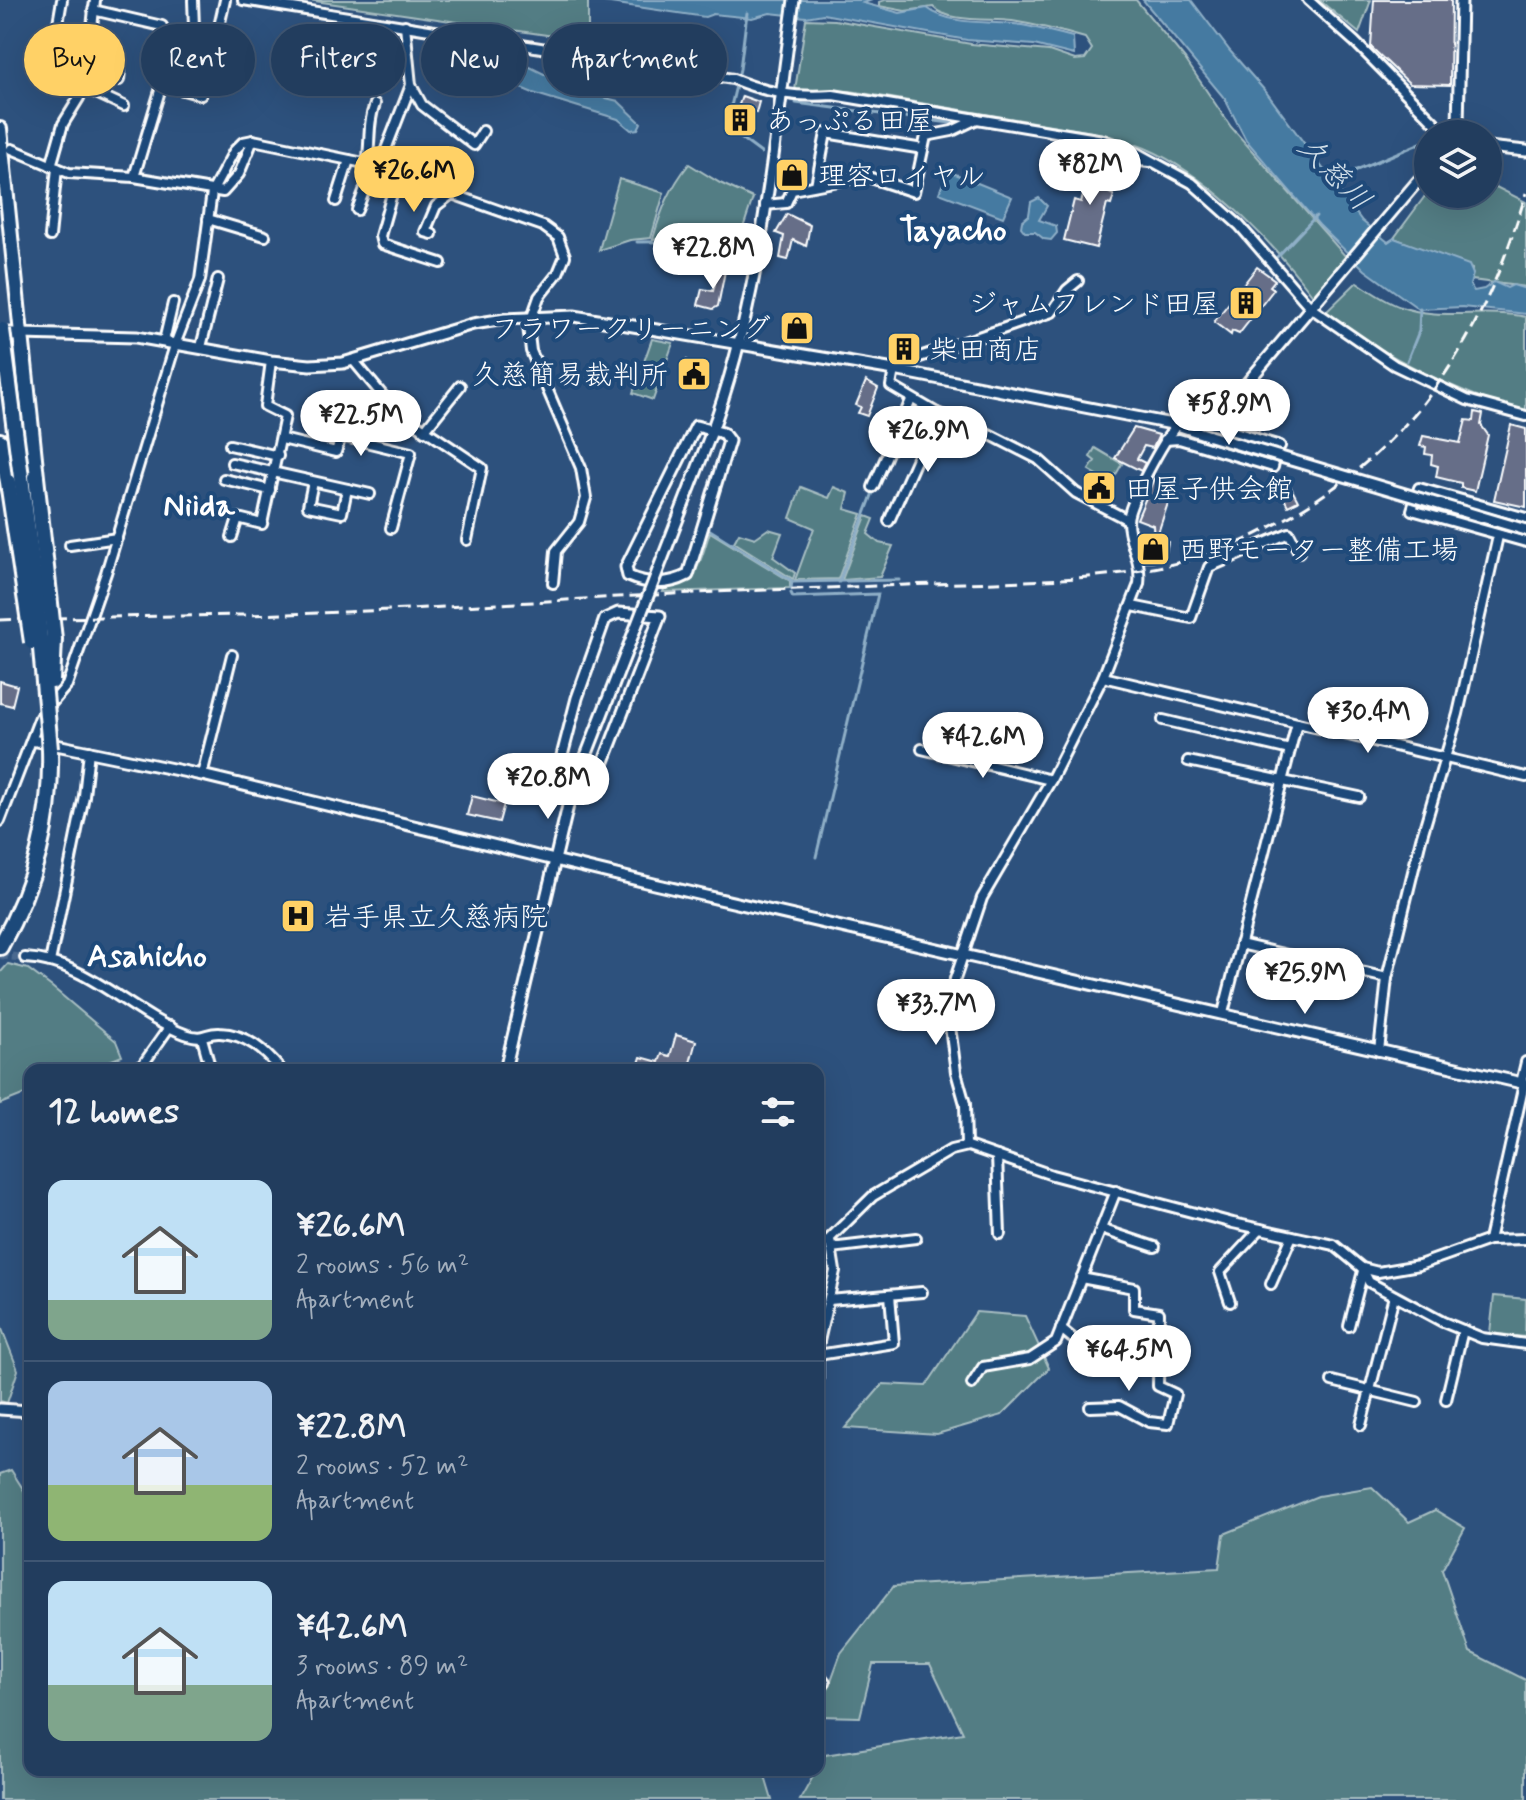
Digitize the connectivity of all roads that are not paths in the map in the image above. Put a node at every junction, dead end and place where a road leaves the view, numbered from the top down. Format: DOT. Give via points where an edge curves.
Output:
graph roads {
  1 [pos="62,0"];
  2 [pos="193,0"];
  3 [pos="225,0"];
  4 [pos="243,0"];
  5 [pos="794,0"];
  6 [pos="1308,0"];
  7 [pos="1461,0"];
  8 [pos="94,5"];
  9 [pos="58,24"];
  10 [pos="156,24"];
  11 [pos="194,24"];
  12 [pos="220,24"];
  13 [pos="399,24"];
  14 [pos="405,25"];
  15 [pos="411,85"];
  16 [pos="782,95"];
  17 [pos="78,96"];
  18 [pos="102,96"];
  19 [pos="158,96"];
  20 [pos="375,104"];
  21 [pos="124,106"];
  22 [pos="977,118"];
  23 [pos="1432,120"];
  24 [pos="1458,120"];
  25 [pos="0,129"];
  26 [pos="483,131"];
  27 [pos="253,140"];
  28 [pos="1502,148"];
  29 [pos="12,149"];
  30 [pos="923,149"];
  31 [pos="1526,151"];
  32 [pos="349,160"];
  33 [pos="1113,160"];
  34 [pos="1158,164"];
  35 [pos="54,167"];
  36 [pos="373,167"];
  37 [pos="397,176"];
  38 [pos="134,177"];
  39 [pos="816,185"];
  40 [pos="1414,186"];
  41 [pos="212,192"];
  42 [pos="453,193"];
  43 [pos="336,201"];
  44 [pos="765,205"];
  45 [pos="357,210"];
  46 [pos="208,219"];
  47 [pos="432,234"];
  48 [pos="50,236"];
  49 [pos="265,236"];
  50 [pos="441,263"];
  51 [pos="218,279"];
  52 [pos="1078,281"];
  53 [pos="173,303"];
  54 [pos="1311,308"];
  55 [pos="530,318"];
  56 [pos="0,325"];
  57 [pos="21,334"];
  58 [pos="164,341"];
  59 [pos="176,342"];
  60 [pos="740,343"];
  61 [pos="201,347"];
  62 [pos="353,360"];
  63 [pos="271,361"];
  64 [pos="894,370"];
  65 [pos="460,386"];
  66 [pos="911,400"];
  67 [pos="937,413"];
  68 [pos="1195,416"];
  69 [pos="1526,416"];
  70 [pos="1177,425"];
  71 [pos="424,431"];
  72 [pos="711,432"];
  73 [pos="282,439"];
  74 [pos="1165,440"];
  75 [pos="0,441"];
  76 [pos="230,445"];
  77 [pos="278,456"];
  78 [pos="232,463"];
  79 [pos="274,473"];
  80 [pos="224,479"];
  81 [pos="313,482"];
  82 [pos="873,487"];
  83 [pos="347,489"];
  84 [pos="270,490"];
  85 [pos="370,494"];
  86 [pos="1526,518"];
  87 [pos="1128,520"];
  88 [pos="889,521"];
  89 [pos="391,528"];
  90 [pos="1526,530"];
  91 [pos="1498,536"];
  92 [pos="232,537"];
  93 [pos="117,538"];
  94 [pos="467,540"];
  95 [pos="1526,542"];
  96 [pos="70,545"];
  97 [pos="1299,552"];
  98 [pos="553,583"];
  99 [pos="1132,606"];
  100 [pos="232,655"];
  101 [pos="1103,677"];
  102 [pos="1163,720"];
  103 [pos="1297,723"];
  104 [pos="32,740"];
  105 [pos="50,749"];
  106 [pos="922,749"];
  107 [pos="1290,750"];
  108 [pos="89,751"];
  109 [pos="1447,757"];
  110 [pos="1188,761"];
  111 [pos="202,775"];
  112 [pos="1526,777"];
  113 [pos="1051,780"];
  114 [pos="1283,780"];
  115 [pos="571,794"];
  116 [pos="1359,797"];
  117 [pos="0,821"];
  118 [pos="555,860"];
  119 [pos="1240,944"];
  120 [pos="0,947"];
  121 [pos="965,953"];
  122 [pos="25,958"];
  123 [pos="50,962"];
  124 [pos="1387,978"];
  125 [pos="1223,1013"];
  126 [pos="170,1026"];
  127 [pos="202,1038"];
  128 [pos="1379,1051"];
  129 [pos="1526,1062"];
  130 [pos="143,1064"];
  131 [pos="209,1064"];
  132 [pos="275,1064"];
  133 [pos="506,1064"];
  134 [pos="1524,1084"];
  135 [pos="966,1146"];
  136 [pos="997,1156"];
  137 [pos="1116,1191"];
  138 [pos="1101,1229"];
  139 [pos="1260,1229"];
  140 [pos="1000,1234"];
  141 [pos="1292,1236"];
  142 [pos="916,1238"];
  143 [pos="1526,1239"];
  144 [pos="1489,1240"];
  145 [pos="830,1244"];
  146 [pos="824,1247"];
  147 [pos="1155,1247"];
  148 [pos="1362,1269"];
  149 [pos="1081,1278"];
  150 [pos="1271,1284"];
  151 [pos="922,1292"];
  152 [pos="890,1295"];
  153 [pos="1394,1296"];
  154 [pos="829,1300"];
  155 [pos="1230,1302"];
  156 [pos="824,1314"];
  157 [pos="1349,1326"];
  158 [pos="1061,1329"];
  159 [pos="1463,1330"];
  160 [pos="1526,1344"];
  161 [pos="824,1354"];
  162 [pos="1116,1360"];
  163 [pos="1332,1381"];
  164 [pos="972,1384"];
  165 [pos="1370,1389"];
  166 [pos="1446,1400"];
  167 [pos="1417,1402"];
  168 [pos="1090,1407"];
  169 [pos="0,1409"];
  170 [pos="24,1411"];
  171 [pos="1361,1425"];
  1 -- 9 [label="street"];
  2 -- 11 [label="street"];
  3 -- 12 [label="street"];
  4 -- 13 [label="street"];
  5 -- 16 [label="street"];
  6 -- 23 [label="street"];
  7 -- 24 [label="street"];
  8 -- 10 [label="street"];
  14 -- 15 [label="street"];
  14 -- 16 [label="street" via="733,79"];
  15 -- 26 [label="street" via="422,105 474,145"];
  15 -- 36 [label="street"];
  16 -- 22 [label="street" via="833,95"];
  16 -- 44 [label="street"];
  17 -- 35 [label="street" via="63,124"];
  18 -- 21 [label="street"];
  19 -- 38 [label="street"];
  20 -- 36 [label="street" via="368,133"];
  22 -- 30 [label="street" via="926,136"];
  22 -- 34 [label="street" via="1103,140"];
  25 -- 57 [label="highway"];
  27 -- 32 [label="street"];
  27 -- 41 [label="street" via="234,151"];
  27 -- 41 [label="street" via="239,174 223,192"];
  28 -- 31 [label="street"];
  29 -- 35 [label="street"];
  30 -- 39 [label="street" via="914,192 865,176"];
  30 -- 39 [label="street" via="826,133"];
  32 -- 36 [label="street"];
  32 -- 43 [label="street"];
  33 -- 34 [label="street"];
  34 -- 54 [label="street" via="1192,183 1239,225"];
  35 -- 38 [label="street" via="69,173"];
  35 -- 48 [label="street"];
  36 -- 37 [label="street"];
  36 -- 45 [label="street"];
  37 -- 42 [label="street"];
  37 -- 50 [label="street" via="382,244"];
  38 -- 41 [label="street"];
  39 -- 44 [label="street" via="792,190 786,203"];
  40 -- 54 [label="street"];
  41 -- 46 [label="street"];
  42 -- 47 [label="street" via="436,206 425,232"];
  42 -- 55 [label="street" via="543,226 558,237 564,263"];
  44 -- 60 [label="street"];
  46 -- 49 [label="street"];
  46 -- 59 [label="street" via="200,280"];
  51 -- 61 [label="street"];
  52 -- 64 [label="street" via="1052,312"];
  53 -- 58 [label="street"];
  54 -- 68 [label="street" via="1246,384"];
  54 -- 69 [label="street" via="1412,376 1467,400"];
  55 -- 60 [label="street" via="574,316"];
  55 -- 62 [label="street" via="473,324"];
  55 -- 98 [label="street" via="531,351 581,468 586,498 579,522 556,551"];
  56 -- 57 [label="highway"];
  56 -- 105 [label="highway, bridge" via="36,593"];
  57 -- 58 [label="street"];
  57 -- 105 [label="highway, bridge" via="54,639"];
  58 -- 59 [label="street"];
  59 -- 61 [label="street"];
  59 -- 93 [label="street"];
  60 -- 64 [label="street"];
  60 -- 72 [label="street"];
  61 -- 63 [label="street"];
  62 -- 63 [label="street" via="310,365"];
  62 -- 71 [label="street" via="394,409"];
  63 -- 73 [label="street" via="265,406 285,416"];
  64 -- 66 [label="street" via="891,386"];
  64 -- 70 [label="street"];
  65 -- 71 [label="street"];
  66 -- 67 [label="street"];
  66 -- 82 [label="street"];
  67 -- 87 [label="street" via="1038,459 1076,493"];
  67 -- 88 [label="street"];
  68 -- 70 [label="street"];
  68 -- 74 [label="street" via="1279,446 1273,467 1179,439"];
  70 -- 74 [label="street"];
  70 -- 90 [label="street, bridge"];
  71 -- 94 [label="street" via="482,468"];
  72 -- 72 [label="street" via="723,433 729,441 688,575 662,583 628,576 626,567 696,426"];
  72 -- 115 [label="street, bridge"];
  73 -- 77 [label="street"];
  73 -- 89 [label="street" via="336,452 341,436 411,453"];
  74 -- 87 [label="street"];
  75 -- 105 [label="highway, bridge"];
  76 -- 77 [label="street"];
  77 -- 79 [label="street"];
  78 -- 79 [label="street"];
  79 -- 81 [label="street"];
  79 -- 84 [label="street"];
  80 -- 84 [label="street"];
  81 -- 83 [label="street"];
  81 -- 83 [label="street" via="308,506 342,513"];
  83 -- 85 [label="street"];
  84 -- 92 [label="street" via="262,524 238,518"];
  86 -- 91 [label="street" via="1419,488 1412,510"];
  87 -- 99 [label="street" via="1141,569"];
  91 -- 95 [label="street"];
  91 -- 109 [label="street"];
  93 -- 96 [label="street"];
  93 -- 104 [label="street" via="67,685 40,717"];
  97 -- 99 [label="street" via="1289,533 1209,567 1191,618"];
  99 -- 101 [label="street"];
  100 -- 111 [label="street"];
  101 -- 103 [label="street"];
  101 -- 113 [label="street"];
  102 -- 107 [label="street"];
  103 -- 107 [label="street"];
  103 -- 109 [label="street"];
  104 -- 108 [label="street"];
  104 -- 117 [label="street"];
  105 -- 120 [label="highway" via="44,835 32,879"];
  106 -- 113 [label="street"];
  107 -- 114 [label="street"];
  108 -- 111 [label="street"];
  108 -- 123 [label="street"];
  109 -- 112 [label="street"];
  109 -- 124 [label="street"];
  110 -- 114 [label="street"];
  111 -- 118 [label="street"];
  113 -- 121 [label="street" via="982,898"];
  114 -- 116 [label="street"];
  114 -- 119 [label="street"];
  115 -- 115 [label="street" via="559,789 556,779 605,619 618,613 660,616 593,790 584,797"];
  115 -- 118 [label="street"];
  118 -- 121 [label="street"];
  118 -- 133 [label="street"];
  119 -- 124 [label="street"];
  119 -- 125 [label="street"];
  121 -- 125 [label="street"];
  121 -- 135 [label="street" via="949,1019 965,1104"];
  122 -- 123 [label="street"];
  123 -- 126 [label="street" via="101,983"];
  124 -- 128 [label="street"];
  125 -- 128 [label="street"];
  126 -- 127 [label="street"];
  126 -- 130 [label="street"];
  127 -- 131 [label="street"];
  127 -- 132 [label="street" via="218,1032 256,1044"];
  128 -- 134 [label="street"];
  129 -- 134 [label="street"];
  134 -- 144 [label="street"];
  135 -- 136 [label="street"];
  135 -- 145 [label="street" via="873,1196"];
  136 -- 137 [label="street"];
  136 -- 140 [label="street"];
  137 -- 138 [label="street"];
  137 -- 139 [label="street"];
  138 -- 147 [label="street"];
  138 -- 149 [label="street"];
  139 -- 141 [label="street"];
  139 -- 155 [label="street" via="1220,1272"];
  141 -- 148 [label="street" via="1334,1245"];
  141 -- 150 [label="street"];
  142 -- 145 [label="street"];
  143 -- 144 [label="street"];
  144 -- 148 [label="street" via="1419,1265 1378,1272"];
  145 -- 146 [label="street"];
  145 -- 154 [label="street" via="835,1271"];
  148 -- 153 [label="street" via="1369,1282"];
  148 -- 157 [label="street"];
  149 -- 158 [label="street"];
  149 -- 168 [label="street" via="1134,1288 1134,1309 1159,1313 1158,1386 1175,1394 1168,1424 1149,1422 1119,1406"];
  151 -- 152 [label="street"];
  152 -- 154 [label="street"];
  152 -- 161 [label="street" via="894,1343"];
  153 -- 159 [label="street"];
  153 -- 165 [label="street"];
  154 -- 156 [label="street"];
  158 -- 162 [label="street" via="1093,1355"];
  158 -- 164 [label="street" via="1056,1342 1030,1359 983,1367"];
  159 -- 160 [label="street"];
  159 -- 166 [label="street"];
  163 -- 165 [label="street"];
  165 -- 167 [label="street"];
  165 -- 171 [label="street"];
  169 -- 170 [label="street"];
}
